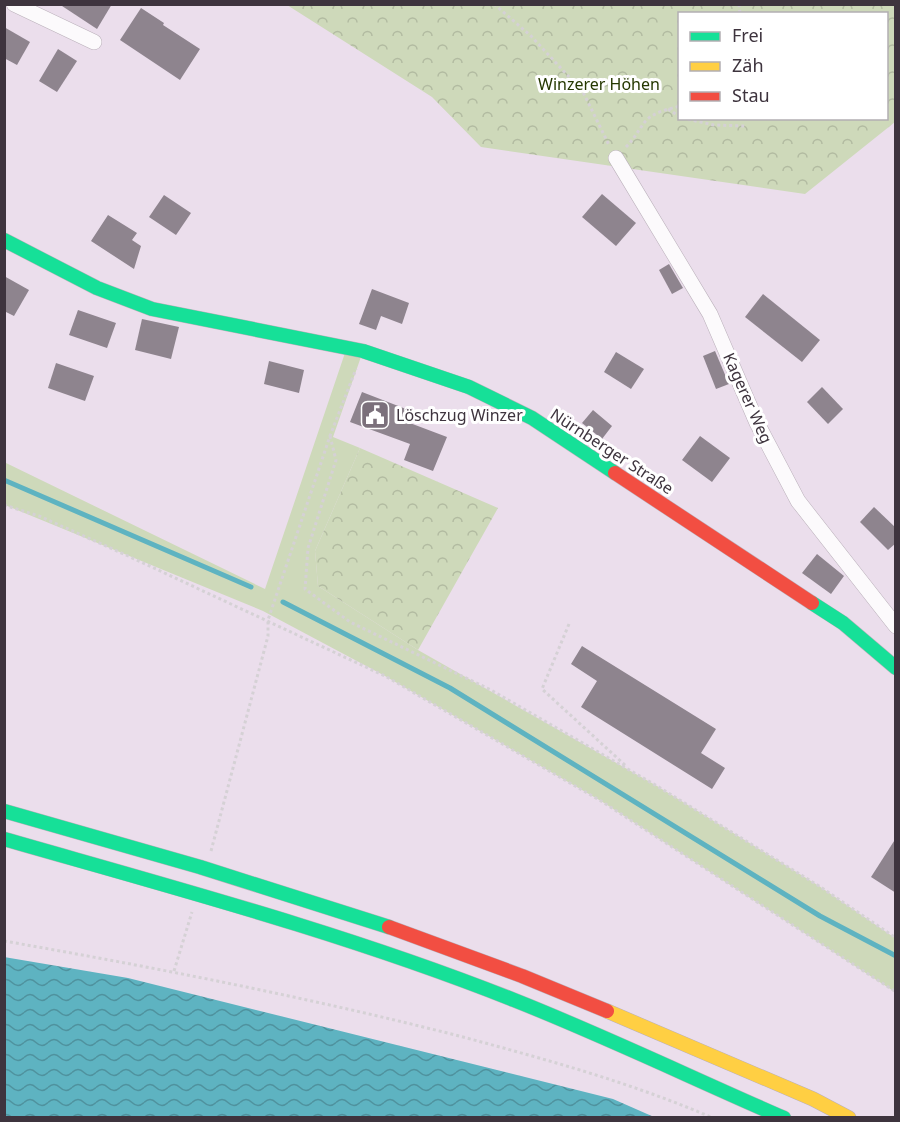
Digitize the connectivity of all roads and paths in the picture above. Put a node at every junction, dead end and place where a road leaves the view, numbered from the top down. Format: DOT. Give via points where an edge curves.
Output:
graph roads {
  1 [pos="15,4"];
  2 [pos="494,4"];
  3 [pos="94,42"];
  4 [pos="678,106"];
  5 [pos="668,109"];
  6 [pos="678,116"];
  7 [pos="690,120"];
  8 [pos="745,126"];
  9 [pos="616,158"];
  10 [pos="4,240"];
  11 [pos="363,351"];
  12 [pos="330,436"];
  13 [pos="4,505"];
  14 [pos="268,620"];
  15 [pos="569,624"];
  16 [pos="896,626"];
  17 [pos="896,668"];
  18 [pos="631,771"];
  19 [pos="4,811"];
  20 [pos="4,839"];
  21 [pos="211,852"];
  22 [pos="193,910"];
  23 [pos="896,938"];
  24 [pos="4,941"];
  25 [pos="174,971"];
  26 [pos="896,992"];
  27 [pos="713,1118"];
  28 [pos="784,1118"];
  29 [pos="849,1118"];
  1 -- 3 [label="street"];
  2 -- 9 [label="path" via="531,36 583,92"];
  4 -- 5 [label="path"];
  5 -- 6 [label="path"];
  5 -- 9 [label="path" via="645,120"];
  7 -- 8 [label="path"];
  9 -- 16 [label="street, Kagerer Weg" via="710,315 757,423 798,501"];
  10 -- 11 [label="main road, Nürnberger Straße" via="97,288 152,309"];
  11 -- 12 [label="path"];
  11 -- 17 [label="main road, Nürnberger Straße" via="469,387 532,418 843,623"];
  12 -- 14 [label="path"];
  12 -- 18 [label="path" via="336,460 308,548 305,588 350,622 491,690"];
  13 -- 14 [label="path" via="61,526"];
  14 -- 21 [label="path" via="268,636"];
  14 -- 26 [label="path" via="385,676 601,801"];
  15 -- 18 [label="path" via="542,689"];
  18 -- 23 [label="path"];
  19 -- 29 [label="main road" via="394,929 523,976"];
  20 -- 28 [label="main road" via="372,949 514,1000"];
  22 -- 25 [label="path"];
  24 -- 25 [label="path"];
  25 -- 27 [label="path" via="395,1020 547,1059 676,1101"];
}
